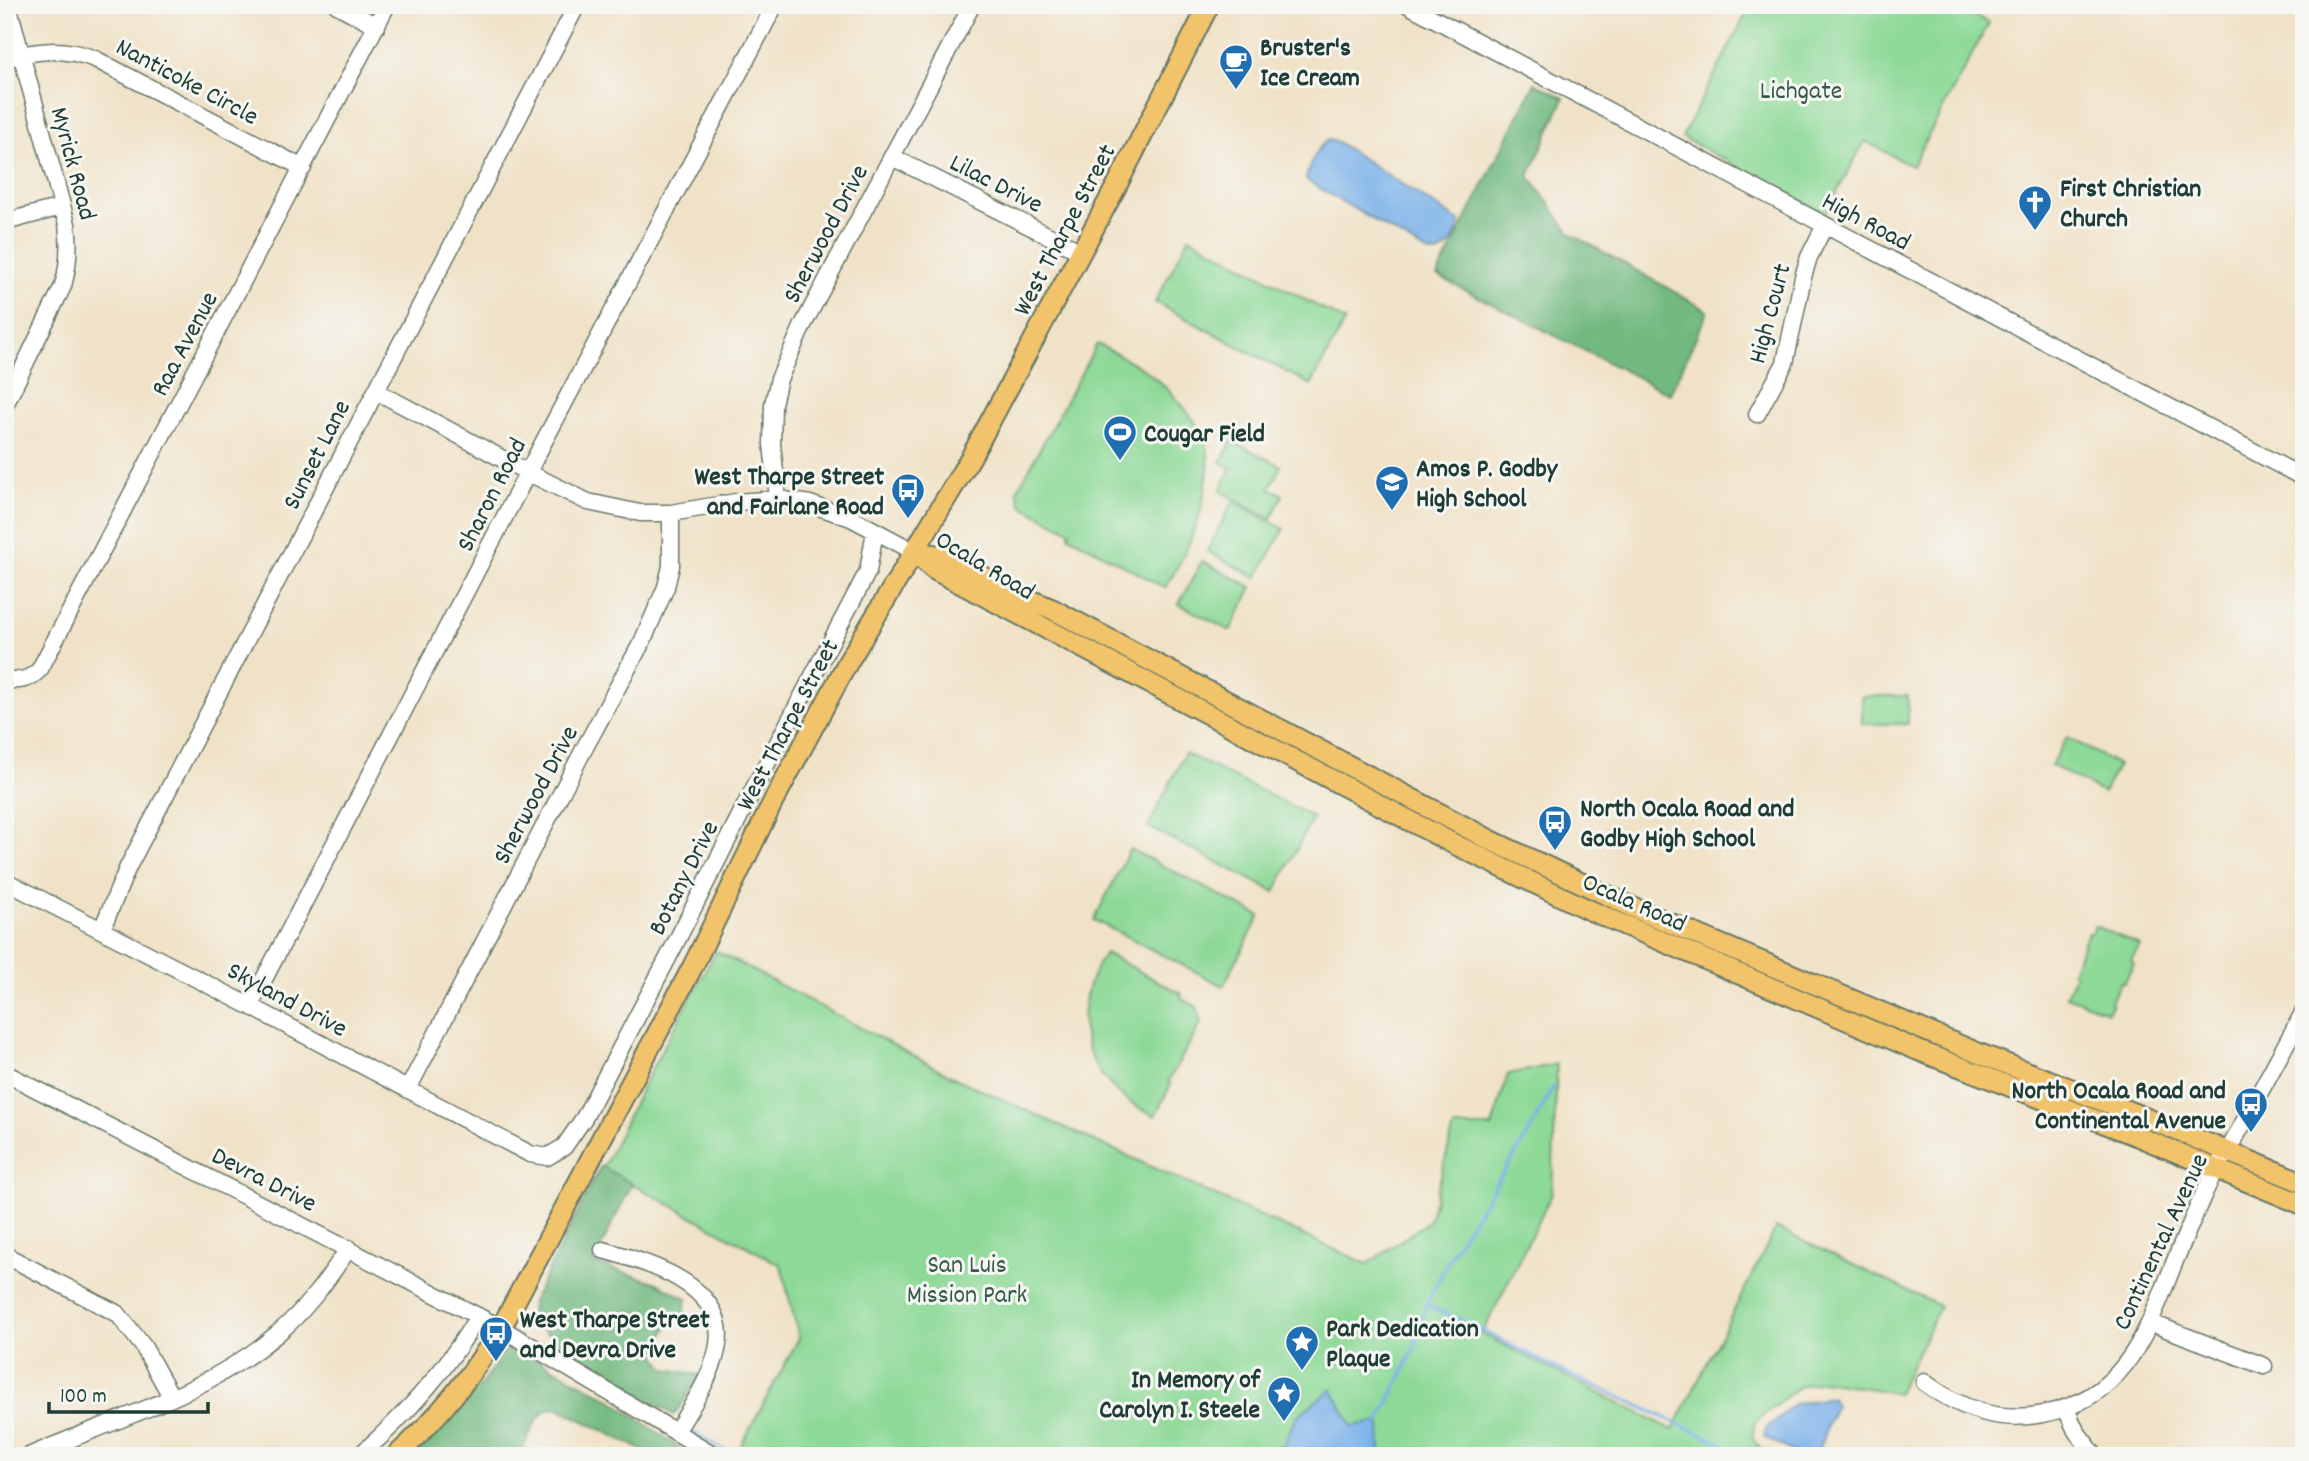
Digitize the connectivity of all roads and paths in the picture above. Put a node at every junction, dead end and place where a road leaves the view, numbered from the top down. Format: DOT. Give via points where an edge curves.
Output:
graph roads {
  1 [pos="8,5"];
  2 [pos="337,5"];
  3 [pos="387,5"];
  4 [pos="577,5"];
  5 [pos="775,5"];
  6 [pos="972,5"];
  7 [pos="1209,5"];
  8 [pos="1408,5"];
  9 [pos="377,26"];
  10 [pos="13,57"];
  11 [pos="892,157"];
  12 [pos="303,168"];
  13 [pos="61,207"];
  14 [pos="5,222"];
  15 [pos="1825,225"];
  16 [pos="1081,252"];
  17 [pos="376,391"];
  18 [pos="5,405"];
  19 [pos="1756,414"];
  20 [pos="529,473"];
  21 [pos="2304,478"];
  22 [pos="778,499"];
  23 [pos="671,513"];
  24 [pos="875,531"];
  25 [pos="915,552"];
  26 [pos="1120,645"];
  27 [pos="1111,663"];
  28 [pos="5,678"];
  29 [pos="1436,812"];
  30 [pos="1460,824"];
  31 [pos="1427,830"];
  32 [pos="1450,842"];
  33 [pos="5,881"];
  34 [pos="1605,895"];
  35 [pos="1587,909"];
  36 [pos="102,929"];
  37 [pos="1726,958"];
  38 [pos="250,1006"];
  39 [pos="2304,1012"];
  40 [pos="1898,1020"];
  41 [pos="1889,1038"];
  42 [pos="5,1073"];
  43 [pos="408,1089"];
  44 [pos="2228,1151"];
  45 [pos="547,1157"];
  46 [pos="2215,1167"];
  47 [pos="2304,1183"];
  48 [pos="2304,1205"];
  49 [pos="349,1248"];
  50 [pos="603,1250"];
  51 [pos="5,1255"];
  52 [pos="478,1316"];
  53 [pos="2151,1322"];
  54 [pos="501,1328"];
  55 [pos="2264,1366"];
  56 [pos="1924,1382"];
  57 [pos="172,1398"];
  58 [pos="2066,1409"];
  59 [pos="676,1432"];
  60 [pos="29,1456"];
  61 [pos="359,1456"];
  62 [pos="396,1456"];
  63 [pos="716,1456"];
  64 [pos="2095,1456"];
  1 -- 10 [label="street, Myrick Road"];
  2 -- 9 [label="street"];
  3 -- 9 [label="street, Raa Avenue"];
  4 -- 17 [label="street, Sunset Lane"];
  5 -- 20 [label="street, Sharon Road"];
  6 -- 11 [label="street, Sherwood Drive"];
  7 -- 16 [label="main road, West Tharpe Street"];
  8 -- 15 [label="street, High Road"];
  9 -- 12 [label="street, Raa Avenue"];
  10 -- 12 [label="street, Nanticoke Circle" via="64,50 94,59"];
  10 -- 13 [label="street, Myrick Road"];
  11 -- 16 [label="street, Lilac Drive"];
  11 -- 22 [label="street, Sherwood Drive" via="779,379 772,420"];
  12 -- 28 [label="street, Raa Avenue" via="40,669 27,679"];
  13 -- 14 [label="street"];
  13 -- 18 [label="street, Myrick Road" via="70,245 69,267"];
  15 -- 19 [label="street, High Court" via="1803,277 1785,363"];
  15 -- 21 [label="street, High Road"];
  16 -- 25 [label="main road, West Tharpe Street"];
  17 -- 20 [label="street"];
  17 -- 36 [label="street, Sunset Lane" via="128,867"];
  20 -- 23 [label="street" via="608,508"];
  20 -- 38 [label="street, Sharon Road"];
  22 -- 23 [label="street"];
  22 -- 24 [label="street" via="826,509"];
  23 -- 43 [label="street, Sherwood Drive" via="671,566 648,631"];
  24 -- 25 [label="street"];
  24 -- 45 [label="street, Botany Drive" via="868,572 584,1118 564,1147"];
  25 -- 26 [label="main road, Ocala Road" via="943,556"];
  25 -- 27 [label="main road, Ocala Road" via="933,569"];
  25 -- 54 [label="main road, West Tharpe Street" via="848,662 772,802 693,966"];
  26 -- 27 [label="main road"];
  26 -- 29 [label="main road, Ocala Road"];
  27 -- 31 [label="main road, Ocala Road"];
  29 -- 30 [label="main road, Ocala Road"];
  29 -- 31 [label="main road"];
  30 -- 32 [label="main road"];
  30 -- 34 [label="main road, Ocala Road"];
  31 -- 32 [label="main road, Ocala Road"];
  32 -- 35 [label="main road, Ocala Road"];
  33 -- 36 [label="street, Skyland Drive"];
  34 -- 35 [label="main road"];
  34 -- 37 [label="main road, Ocala Road"];
  35 -- 37 [label="main road, Ocala Road"];
  36 -- 38 [label="street, Skyland Drive"];
  37 -- 40 [label="main road, Ocala Road"];
  37 -- 41 [label="main road, Ocala Road"];
  38 -- 43 [label="street, Skyland Drive"];
  39 -- 44 [label="street, Continental Avenue"];
  40 -- 41 [label="main road"];
  40 -- 44 [label="main road, Ocala Road"];
  41 -- 46 [label="main road, Ocala Road"];
  42 -- 49 [label="street, Devra Drive"];
  43 -- 45 [label="street, Skyland Drive" via="530,1154"];
  44 -- 46 [label="street, Continental Avenue"];
  44 -- 47 [label="main road, Ocala Road"];
  46 -- 48 [label="main road, Ocala Road"];
  46 -- 53 [label="street, Continental Avenue"];
  49 -- 52 [label="street, Devra Drive"];
  49 -- 57 [label="street" via="327,1280 278,1333 226,1371"];
  50 -- 59 [label="street" via="672,1275 705,1298 713,1311 719,1332 716,1354"];
  51 -- 57 [label="street" via="118,1314 143,1346"];
  52 -- 54 [label="street, Devra Drive"];
  52 -- 61 [label="street" via="434,1381"];
  53 -- 55 [label="street"];
  53 -- 58 [label="street, Continental Avenue" via="2120,1372"];
  54 -- 59 [label="street, Devra Drive"];
  54 -- 62 [label="main road, West Tharpe Street" via="447,1404"];
  56 -- 58 [label="street, Continental Avenue" via="1981,1413 2015,1418"];
  57 -- 60 [label="street"];
  58 -- 64 [label="street"];
  59 -- 63 [label="street, Devra Drive"];
}
